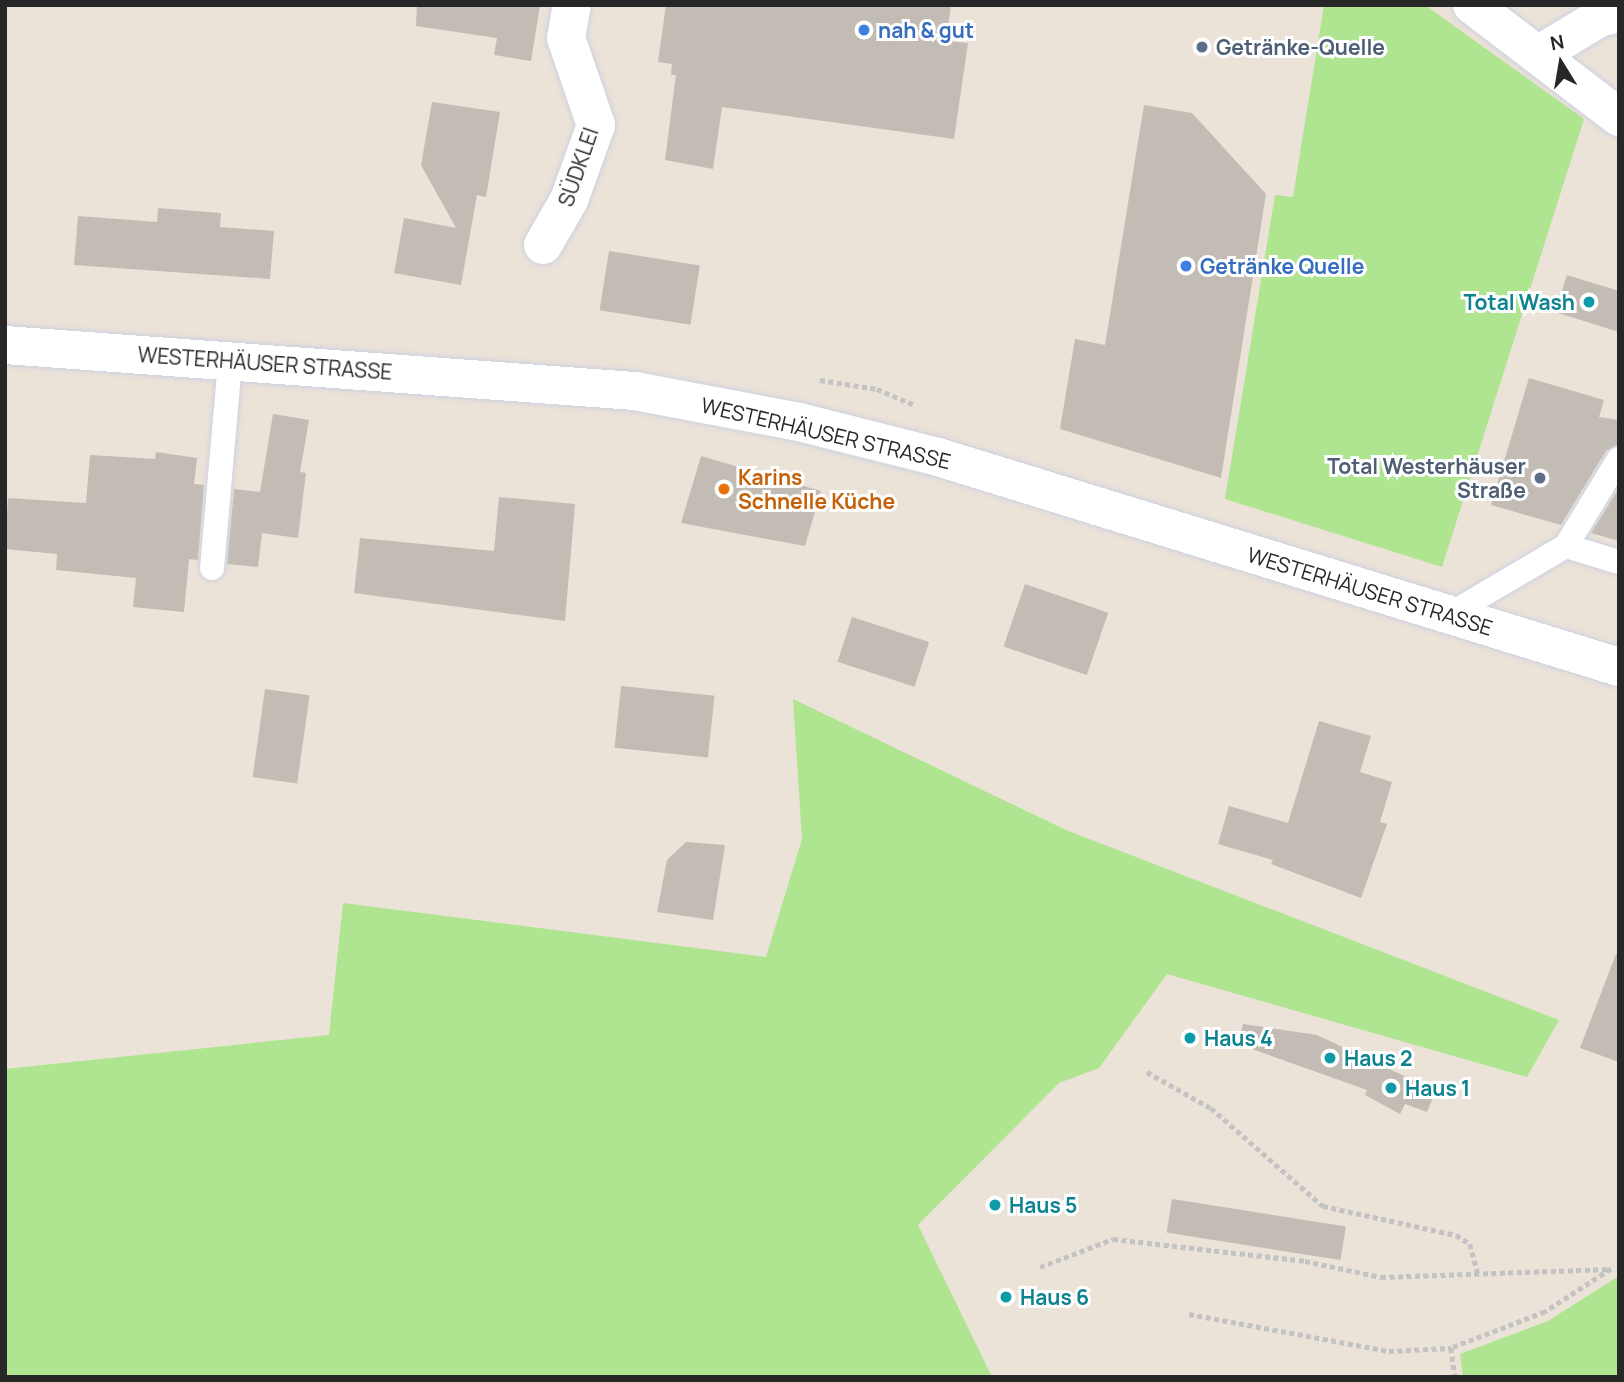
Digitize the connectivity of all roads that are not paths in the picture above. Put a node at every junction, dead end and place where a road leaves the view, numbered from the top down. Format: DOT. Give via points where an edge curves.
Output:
graph roads {
  1 [pos="572,5"];
  2 [pos="1472,5"];
  3 [pos="1619,13"];
  4 [pos="1538,55"];
  5 [pos="1619,117"];
  6 [pos="543,245"];
  7 [pos="5,345"];
  8 [pos="230,361"];
  9 [pos="1619,459"];
  10 [pos="1566,546"];
  11 [pos="1619,562"];
  12 [pos="212,568"];
  13 [pos="1447,616"];
  14 [pos="1619,667"];
  1 -- 6 [label="main road, SÜDKLEI" via="566,38 596,125 569,200"];
  2 -- 4 [label="main road"];
  3 -- 4 [label="main road" via="1599,18"];
  4 -- 5 [label="main road"];
  7 -- 8 [label="main road, WESTERHÄUSER STRASSE"];
  8 -- 12 [label="lane"];
  8 -- 13 [label="main road, WESTERHÄUSER STRASSE" via="635,391 799,422 938,457"];
  9 -- 10 [label="lane"];
  10 -- 11 [label="lane"];
  10 -- 13 [label="lane"];
  13 -- 14 [label="main road, WESTERHÄUSER STRASSE"];
}
